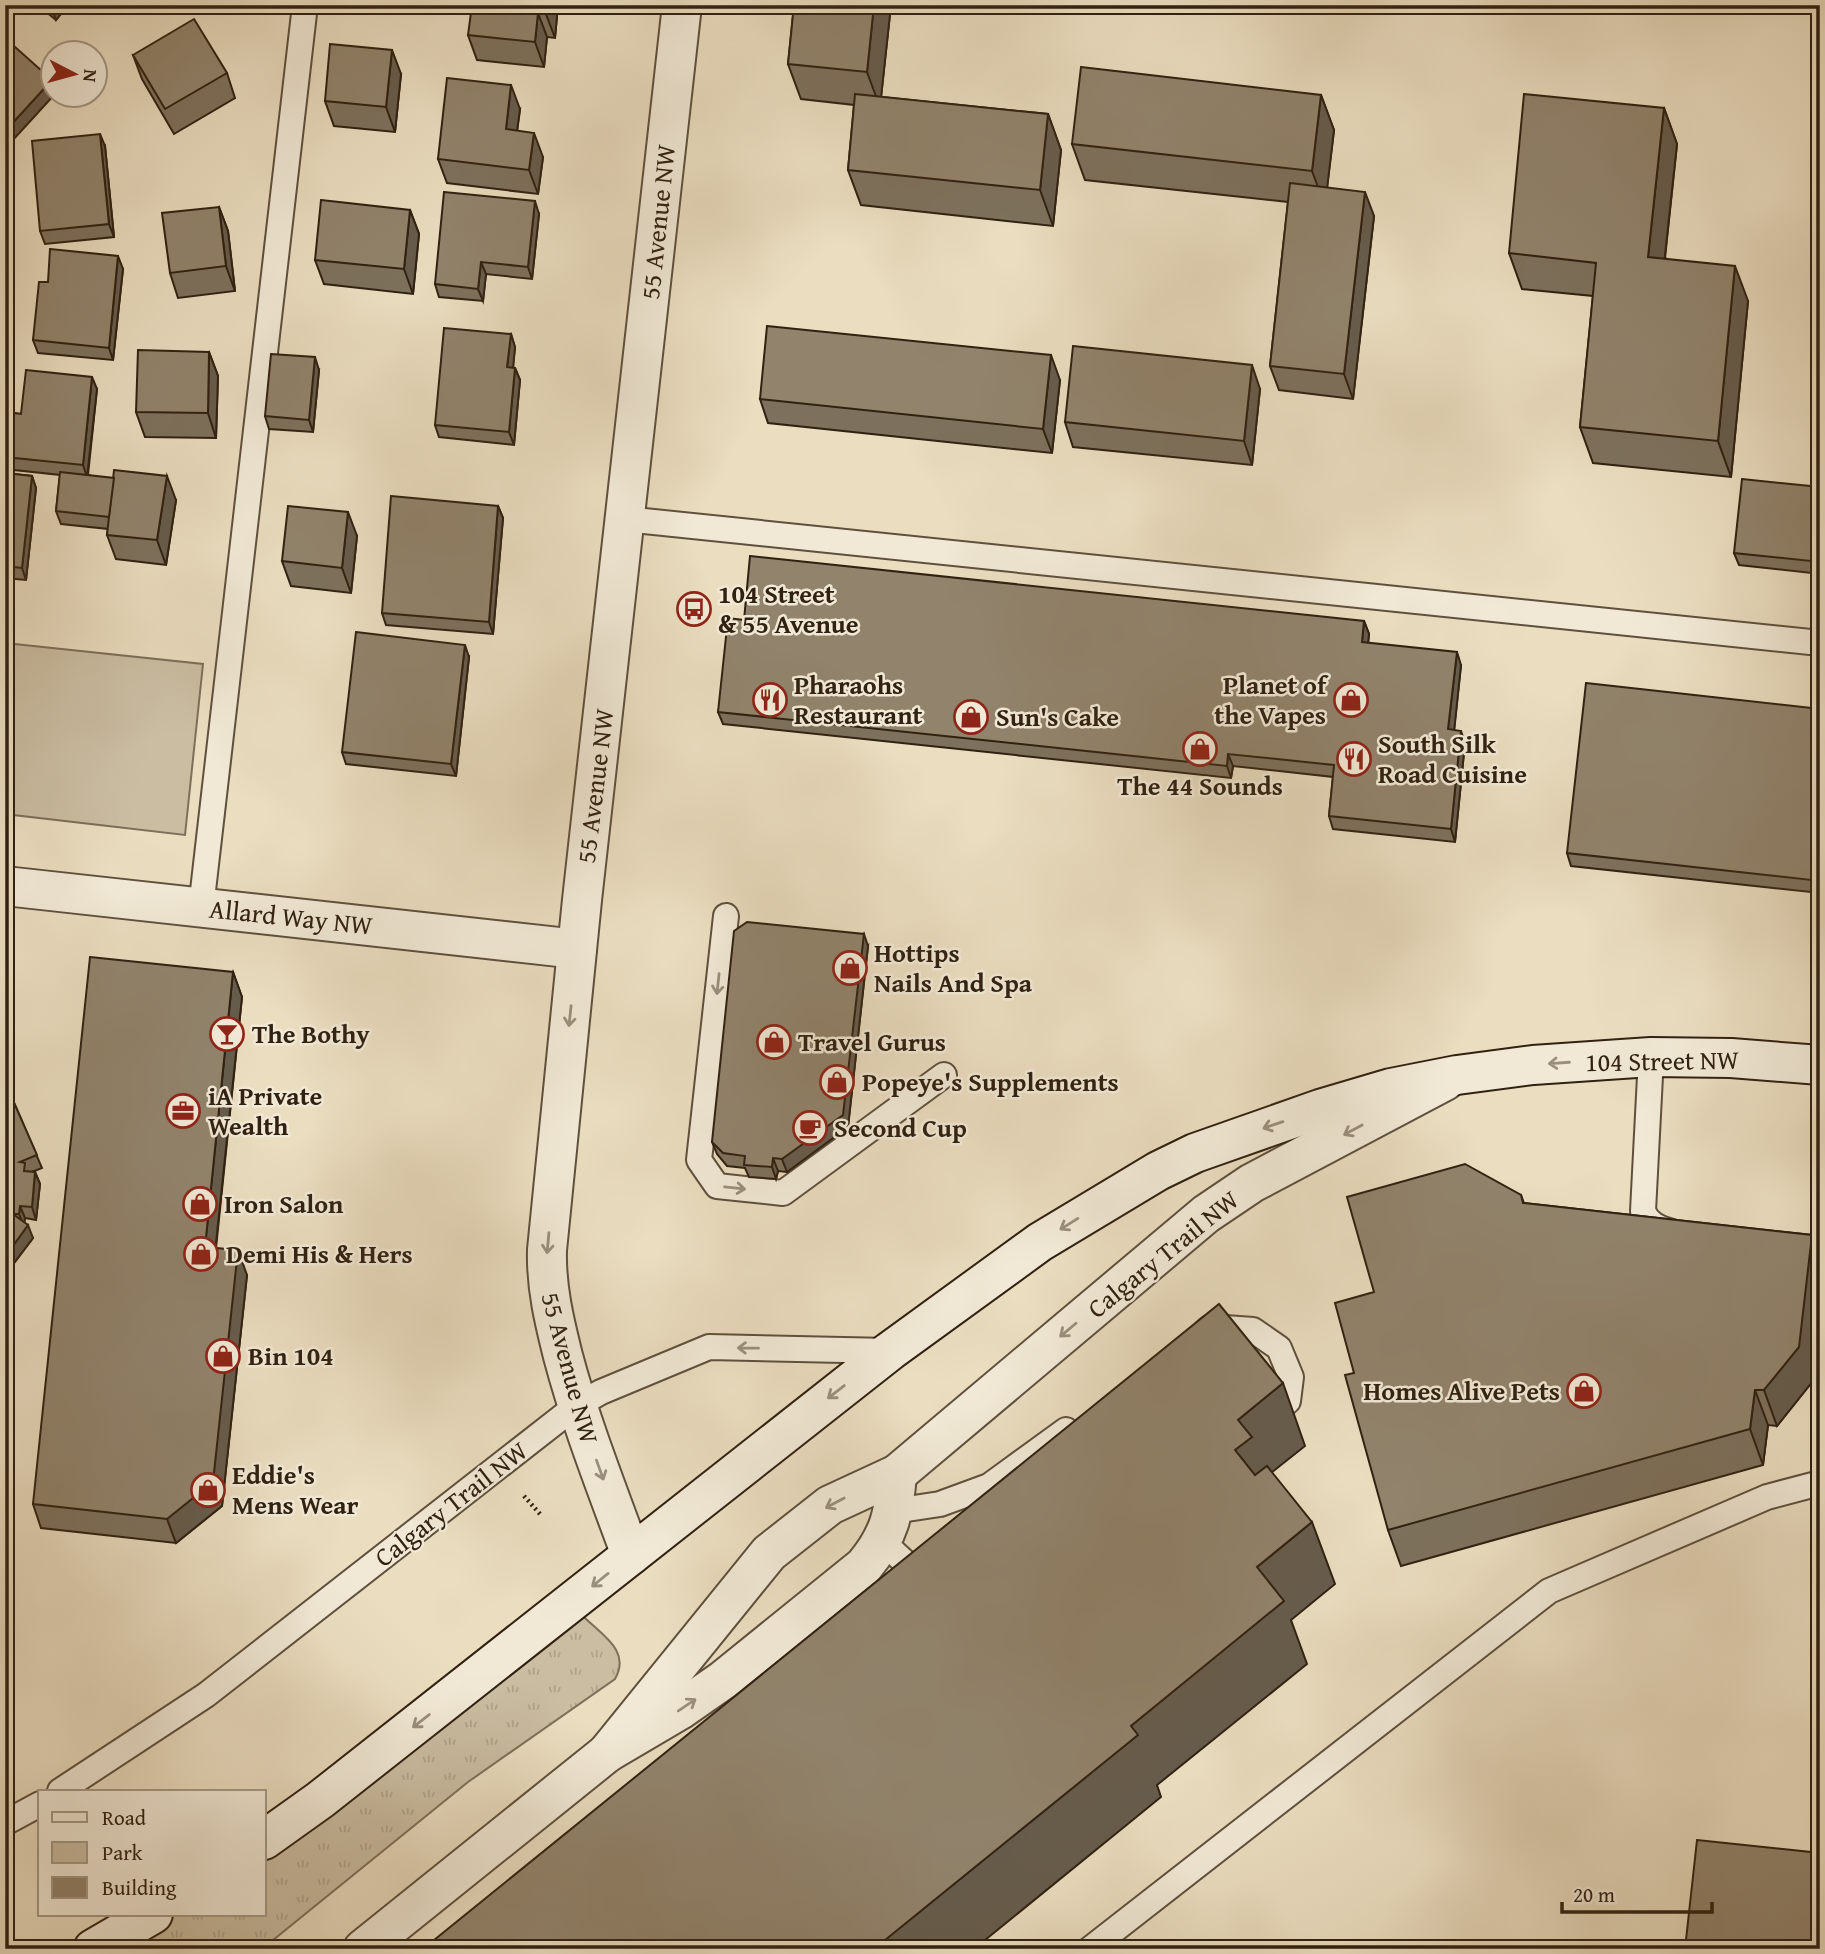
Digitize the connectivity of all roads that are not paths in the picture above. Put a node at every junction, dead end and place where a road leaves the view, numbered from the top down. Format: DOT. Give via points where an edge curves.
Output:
graph roads {
  1 [pos="306,5"];
  2 [pos="682,5"];
  3 [pos="625,519"];
  4 [pos="1820,643"];
  5 [pos="5,887"];
  6 [pos="201,908"];
  7 [pos="726,916"];
  8 [pos="577,948"];
  9 [pos="1651,1057"];
  10 [pos="1820,1065"];
  11 [pos="1505,1068"];
  12 [pos="944,1074"];
  13 [pos="1457,1074"];
  14 [pos="1700,1236"];
  15 [pos="1189,1342"];
  16 [pos="890,1351"];
  17 [pos="576,1406"];
  18 [pos="1277,1411"];
  19 [pos="1089,1414"];
  20 [pos="897,1474"];
  21 [pos="1820,1483"];
  22 [pos="888,1526"];
  23 [pos="631,1555"];
  24 [pos="944,1608"];
  25 [pos="607,1753"];
  26 [pos="62,1790"];
  27 [pos="38,1805"];
  28 [pos="5,1823"];
  29 [pos="266,1839"];
  30 [pos="150,1916"];
  31 [pos="93,1949"];
  32 [pos="363,1949"];
  33 [pos="1090,1949"];
  1 -- 6 [label="lane"];
  2 -- 3 [label="street, 55 Avenue NW"];
  3 -- 4 [label="lane"];
  3 -- 8 [label="street, 55 Avenue NW"];
  5 -- 6 [label="street, Allard Way NW"];
  6 -- 8 [label="street, Allard Way NW"];
  7 -- 12 [label="lane, one-way" via="698,1160 717,1186 783,1193"];
  8 -- 17 [label="street, 55 Avenue NW, one-way" via="546,1279"];
  9 -- 10 [label="street, 104 Street NW"];
  9 -- 11 [label="street, 104 Street NW, one-way"];
  9 -- 14 [label="lane" via="1643,1211 1660,1229"];
  11 -- 13 [label="street, Calgary Trail NW"];
  13 -- 16 [label="street, Calgary Trail NW, one-way" via="1359,1096 1195,1153 1040,1242"];
  13 -- 20 [label="street, Calgary Trail NW, one-way" via="1252,1183 1206,1213"];
  15 -- 18 [label="lane" via="1211,1326 1226,1327 1253,1330 1279,1348 1292,1377 1288,1401"];
  16 -- 17 [label="lane, Calgary Trail NW, one-way" via="709,1347"];
  16 -- 23 [label="street, Calgary Trail NW, one-way"];
  17 -- 23 [label="street, 55 Avenue NW, one-way"];
  17 -- 26 [label="lane, Calgary Trail NW" via="206,1695"];
  19 -- 22 [label="lane" via="989,1486"];
  20 -- 22 [label="street"];
  20 -- 25 [label="street, Calgary Trail NW, one-way" via="830,1505 769,1553"];
  21 -- 33 [label="lane" via="1766,1497 1549,1591"];
  22 -- 24 [label="lane" via="911,1568"];
  25 -- 22 [label="street, Calgary Trail NW, one-way" via="723,1680 864,1566"];
  23 -- 29 [label="street, Calgary Trail NW, one-way"];
  25 -- 32 [label="street, Calgary Trail NW"];
  27 -- 28 [label="lane"];
  30 -- 31 [label="street"];
}
